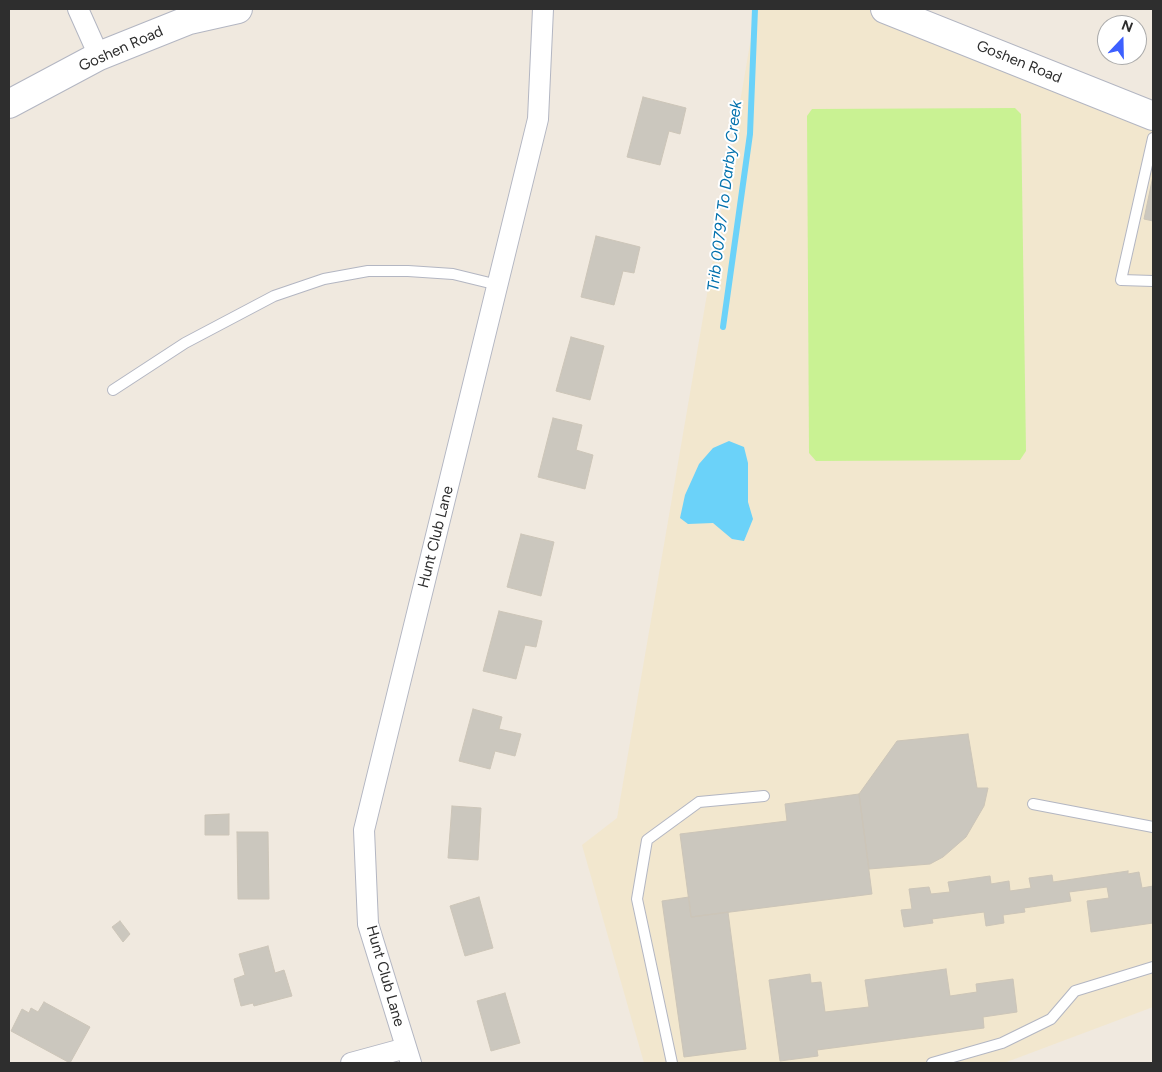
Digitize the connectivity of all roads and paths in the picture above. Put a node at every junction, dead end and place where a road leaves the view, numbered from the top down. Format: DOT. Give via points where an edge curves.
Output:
graph roads {
  1 [pos="78,9"];
  2 [pos="238,9"];
  3 [pos="543,9"];
  4 [pos="885,9"];
  5 [pos="99,56"];
  6 [pos="9,104"];
  7 [pos="1153,116"];
  8 [pos="1153,138"];
  9 [pos="1153,281"];
  10 [pos="498,285"];
  11 [pos="114,390"];
  12 [pos="764,796"];
  13 [pos="1033,804"];
  14 [pos="1153,827"];
  15 [pos="1153,966"];
  16 [pos="408,1056"];
  17 [pos="351,1063"];
  18 [pos="672,1063"];
  19 [pos="932,1063"];
  1 -- 5 [label="street"];
  2 -- 5 [label="street, Goshen Road" via="189,20"];
  3 -- 10 [label="street, Hunt Club Lane" via="538,119"];
  4 -- 7 [label="street, Goshen Road"];
  5 -- 6 [label="street, Goshen Road"];
  8 -- 9 [label="lane" via="1122,280"];
  10 -- 11 [label="lane" via="453,274 408,271 368,271 324,278 274,296 185,343"];
  10 -- 16 [label="street, Hunt Club Lane" via="364,830 368,924"];
  12 -- 18 [label="lane" via="699,802 647,840 637,899"];
  13 -- 14 [label="lane"];
  15 -- 19 [label="lane" via="1075,991 1051,1019 1002,1043"];
  16 -- 17 [label="street"];
}
